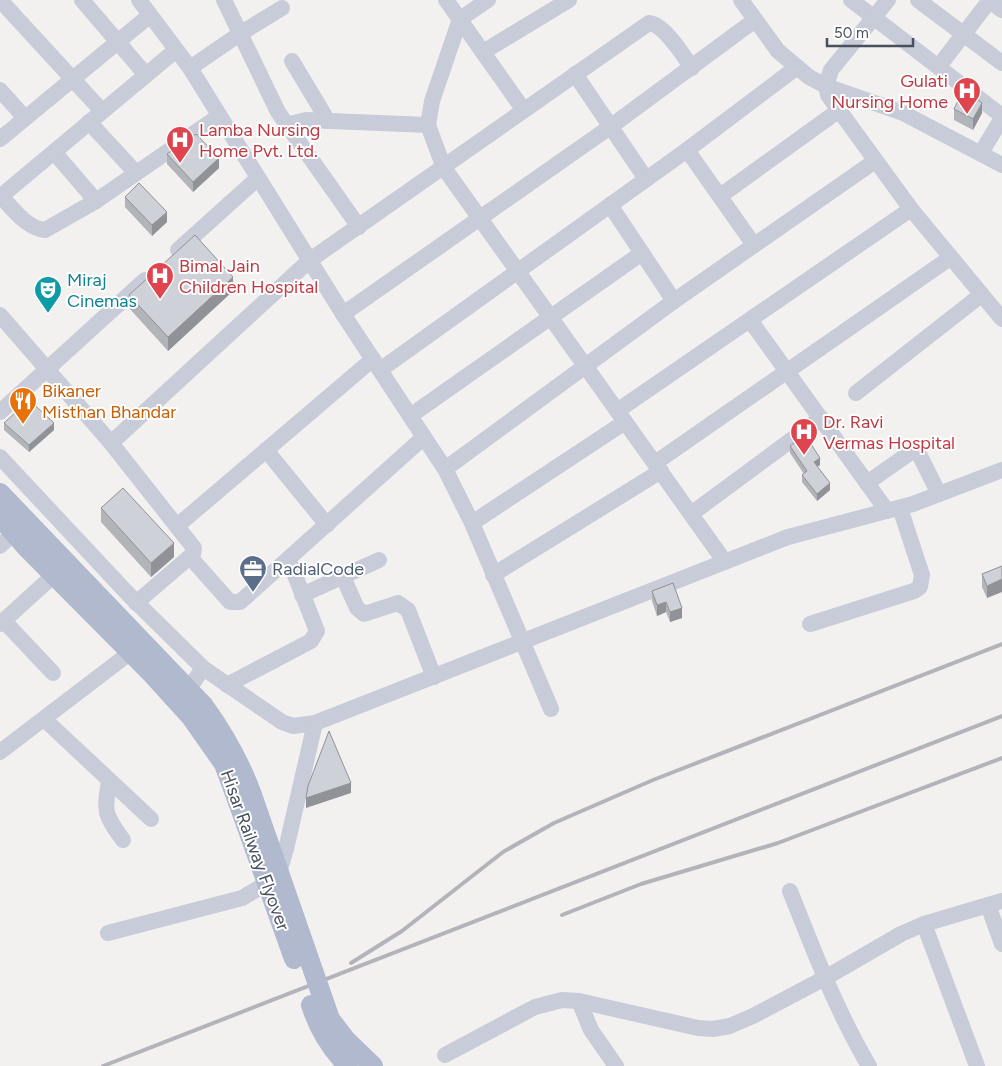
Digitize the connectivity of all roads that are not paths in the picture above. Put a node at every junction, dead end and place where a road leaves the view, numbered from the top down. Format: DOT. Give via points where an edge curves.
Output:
graph roads {
  1 [pos="0,0"];
  2 [pos="82,0"];
  3 [pos="139,0"];
  4 [pos="224,0"];
  5 [pos="446,0"];
  6 [pos="488,0"];
  7 [pos="569,0"];
  8 [pos="742,0"];
  9 [pos="851,0"];
  10 [pos="888,0"];
  11 [pos="918,0"];
  12 [pos="992,3"];
  13 [pos="282,8"];
  14 [pos="149,16"];
  15 [pos="874,17"];
  16 [pos="460,19"];
  17 [pos="756,20"];
  18 [pos="241,33"];
  19 [pos="964,34"];
  20 [pos="118,42"];
  21 [pos="176,50"];
  22 [pos="483,52"];
  23 [pos="292,61"];
  24 [pos="1002,63"];
  25 [pos="939,66"];
  26 [pos="797,67"];
  27 [pos="190,68"];
  28 [pos="692,68"];
  29 [pos="575,74"];
  30 [pos="146,75"];
  31 [pos="72,77"];
  32 [pos="826,86"];
  33 [pos="0,90"];
  34 [pos="523,109"];
  35 [pos="102,111"];
  36 [pos="838,111"];
  37 [pos="219,116"];
  38 [pos="1002,117"];
  39 [pos="26,118"];
  40 [pos="328,121"];
  41 [pos="89,122"];
  42 [pos="286,125"];
  43 [pos="428,125"];
  44 [pos="610,127"];
  45 [pos="0,139"];
  46 [pos="687,150"];
  47 [pos="54,152"];
  48 [pos="981,153"];
  49 [pos="875,161"];
  50 [pos="1002,165"];
  51 [pos="444,168"];
  52 [pos="136,173"];
  53 [pos="258,178"];
  54 [pos="646,179"];
  55 [pos="720,196"];
  56 [pos="96,201"];
  57 [pos="3,204"];
  58 [pos="610,205"];
  59 [pos="911,209"];
  60 [pos="480,219"];
  61 [pos="359,227"];
  62 [pos="754,246"];
  63 [pos="642,253"];
  64 [pos="950,258"];
  65 [pos="310,260"];
  66 [pos="517,271"];
  67 [pos="981,295"];
  68 [pos="674,301"];
  69 [pos="343,314"];
  70 [pos="0,315"];
  71 [pos="550,318"];
  72 [pos="1002,319"];
  73 [pos="750,320"];
  74 [pos="376,364"];
  75 [pos="586,367"];
  76 [pos="47,369"];
  77 [pos="787,371"];
  78 [pos="856,393"];
  79 [pos="0,412"];
  80 [pos="410,416"];
  81 [pos="621,417"];
  82 [pos="821,418"];
  83 [pos="424,438"];
  84 [pos="111,443"];
  85 [pos="266,450"];
  86 [pos="0,457"];
  87 [pos="658,467"];
  88 [pos="445,469"];
  89 [pos="1002,470"];
  90 [pos="867,483"];
  91 [pos="0,493"];
  92 [pos="939,494"];
  93 [pos="893,509"];
  94 [pos="691,514"];
  95 [pos="0,517"];
  96 [pos="472,523"];
  97 [pos="327,525"];
  98 [pos="178,526"];
  99 [pos="7,540"];
  100 [pos="190,557"];
  101 [pos="289,560"];
  102 [pos="379,560"];
  103 [pos="725,562"];
  104 [pos="54,575"];
  105 [pos="493,575"];
  106 [pos="343,577"];
  107 [pos="302,594"];
  108 [pos="136,602"];
  109 [pos="2,622"];
  110 [pos="810,624"];
  111 [pos="522,641"];
  112 [pos="131,652"];
  113 [pos="203,668"];
  114 [pos="53,673"];
  115 [pos="434,677"];
  116 [pos="227,685"];
  117 [pos="188,690"];
  118 [pos="550,709"];
  119 [pos="44,719"];
  120 [pos="315,723"];
  121 [pos="0,752"];
  122 [pos="110,781"];
  123 [pos="245,798"];
  124 [pos="151,820"];
  125 [pos="123,840"];
  126 [pos="790,891"];
  127 [pos="995,903"];
  128 [pos="924,924"];
  129 [pos="108,933"];
  130 [pos="1002,944"];
  131 [pos="825,978"];
  132 [pos="579,1001"];
  133 [pos="445,1055"];
  134 [pos="348,1066"];
  135 [pos="373,1066"];
  136 [pos="616,1066"];
  137 [pos="869,1066"];
  138 [pos="977,1066"];
  1 -- 31 [label="street"];
  2 -- 20 [label="street"];
  3 -- 14 [label="street"];
  4 -- 18 [label="street"];
  5 -- 16 [label="street"];
  6 -- 16 [label="street"];
  7 -- 22 [label="street"];
  8 -- 17 [label="street"];
  9 -- 15 [label="street"];
  10 -- 15 [label="street"];
  11 -- 19 [label="street"];
  12 -- 19 [label="street"];
  13 -- 18 [label="street"];
  14 -- 20 [label="street"];
  14 -- 21 [label="street"];
  15 -- 25 [label="street"];
  15 -- 32 [label="street" via="831,70"];
  16 -- 22 [label="street"];
  16 -- 43 [label="street" via="432,101"];
  17 -- 26 [label="street" via="778,51"];
  17 -- 28 [label="street"];
  18 -- 27 [label="street"];
  18 -- 42 [label="street"];
  19 -- 24 [label="street"];
  19 -- 25 [label="street"];
  20 -- 30 [label="street"];
  20 -- 31 [label="street"];
  21 -- 27 [label="street"];
  21 -- 30 [label="street"];
  22 -- 34 [label="street"];
  23 -- 40 [label="street"];
  25 -- 38 [label="street"];
  26 -- 32 [label="street"];
  26 -- 46 [label="street"];
  27 -- 37 [label="street"];
  28 -- 29 [label="street" via="668,36 652,23"];
  28 -- 44 [label="street"];
  29 -- 34 [label="street"];
  29 -- 44 [label="street"];
  30 -- 35 [label="street"];
  31 -- 35 [label="street"];
  31 -- 39 [label="street"];
  32 -- 36 [label="street"];
  32 -- 48 [label="street" via="903,113"];
  33 -- 39 [label="street"];
  34 -- 51 [label="street"];
  35 -- 41 [label="street"];
  36 -- 49 [label="street"];
  36 -- 55 [label="street"];
  37 -- 52 [label="street"];
  37 -- 53 [label="street"];
  38 -- 48 [label="street"];
  39 -- 45 [label="street"];
  40 -- 42 [label="street" via="306,120"];
  40 -- 43 [label="street"];
  41 -- 47 [label="street"];
  41 -- 52 [label="street"];
  42 -- 61 [label="street"];
  43 -- 51 [label="street"];
  44 -- 54 [label="street"];
  44 -- 60 [label="street"];
  46 -- 54 [label="street"];
  46 -- 55 [label="street"];
  47 -- 56 [label="street"];
  47 -- 57 [label="street"];
  48 -- 50 [label="street"];
  49 -- 59 [label="street"];
  49 -- 62 [label="street"];
  51 -- 60 [label="street"];
  51 -- 61 [label="street"];
  52 -- 56 [label="street"];
  53 -- 65 [label="street"];
  53 -- 76 [label="street"];
  54 -- 58 [label="street"];
  55 -- 62 [label="street"];
  56 -- 57 [label="street" via="46,230 36,229"];
  58 -- 63 [label="street"];
  58 -- 66 [label="street"];
  59 -- 64 [label="street"];
  59 -- 73 [label="street"];
  60 -- 66 [label="street"];
  60 -- 69 [label="street"];
  61 -- 65 [label="street"];
  62 -- 68 [label="street"];
  63 -- 68 [label="street"];
  63 -- 71 [label="street"];
  64 -- 67 [label="street"];
  64 -- 77 [label="street"];
  65 -- 69 [label="street"];
  65 -- 84 [label="street"];
  66 -- 71 [label="street"];
  66 -- 74 [label="street"];
  67 -- 72 [label="street"];
  67 -- 78 [label="street"];
  68 -- 75 [label="street"];
  69 -- 74 [label="street"];
  70 -- 76 [label="street"];
  71 -- 75 [label="street"];
  71 -- 80 [label="street"];
  73 -- 77 [label="street"];
  73 -- 81 [label="street"];
  74 -- 80 [label="street"];
  74 -- 85 [label="street"];
  75 -- 81 [label="street"];
  75 -- 88 [label="street"];
  76 -- 79 [label="street"];
  76 -- 84 [label="street"];
  77 -- 82 [label="street"];
  77 -- 87 [label="street"];
  80 -- 83 [label="street"];
  81 -- 87 [label="street"];
  81 -- 96 [label="street"];
  82 -- 90 [label="street"];
  82 -- 94 [label="street"];
  83 -- 88 [label="street"];
  83 -- 97 [label="street"];
  84 -- 98 [label="street"];
  85 -- 97 [label="street"];
  85 -- 98 [label="street"];
  86 -- 108 [label="street"];
  87 -- 94 [label="street"];
  87 -- 105 [label="street"];
  88 -- 96 [label="street"];
  89 -- 92 [label="street"];
  90 -- 92 [label="street" via="914,450"];
  90 -- 93 [label="street"];
  91 -- 117 [label="main road, Hisar Railway Flyover"];
  92 -- 93 [label="street"];
  93 -- 103 [label="street" via="788,537"];
  93 -- 110 [label="street" via="922,575 920,587"];
  94 -- 103 [label="street"];
  95 -- 99 [label="main road, Hisar Railway Flyover"];
  96 -- 105 [label="street"];
  97 -- 101 [label="street"];
  98 -- 100 [label="street" via="194,548 195,552"];
  99 -- 104 [label="main road, Hisar Railway Flyover"];
  100 -- 101 [label="street" via="235,604"];
  100 -- 108 [label="street"];
  101 -- 107 [label="street"];
  102 -- 106 [label="street"];
  103 -- 111 [label="street"];
  104 -- 109 [label="street"];
  104 -- 112 [label="main road, Hisar Railway Flyover"];
  105 -- 111 [label="street"];
  106 -- 107 [label="street"];
  106 -- 115 [label="street" via="357,608 364,614 398,603 404,605"];
  107 -- 116 [label="street" via="317,630 314,638"];
  108 -- 113 [label="street"];
  109 -- 114 [label="street"];
  111 -- 115 [label="street"];
  111 -- 118 [label="street"];
  112 -- 119 [label="street"];
  112 -- 123 [label="main road, Hisar Railway Flyover" via="191,717"];
  113 -- 116 [label="street"];
  113 -- 117 [label="street"];
  115 -- 120 [label="street"];
  116 -- 120 [label="street" via="282,722 293,726"];
  117 -- 123 [label="main road, Hisar Railway Flyover" via="226,736 242,765"];
  119 -- 121 [label="street"];
  119 -- 122 [label="street"];
  120 -- 129 [label="street" via="286,849 281,866 272,877 242,898"];
  122 -- 124 [label="street"];
  122 -- 125 [label="street" via="105,808 108,819"];
  123 -- 134 [label="main road, Hisar Railway Flyover, bridge" via="318,1026 331,1049"];
  123 -- 135 [label="main road, Hisar Railway Flyover, bridge" via="330,1019"];
  126 -- 131 [label="street"];
  127 -- 128 [label="street"];
  127 -- 130 [label="street"];
  128 -- 131 [label="street"];
  128 -- 138 [label="street"];
  131 -- 132 [label="street" via="753,1016 713,1029"];
  131 -- 137 [label="street" via="849,1032"];
  132 -- 133 [label="street" via="555,1001 535,1007"];
  132 -- 136 [label="street" via="591,1030"];
}
